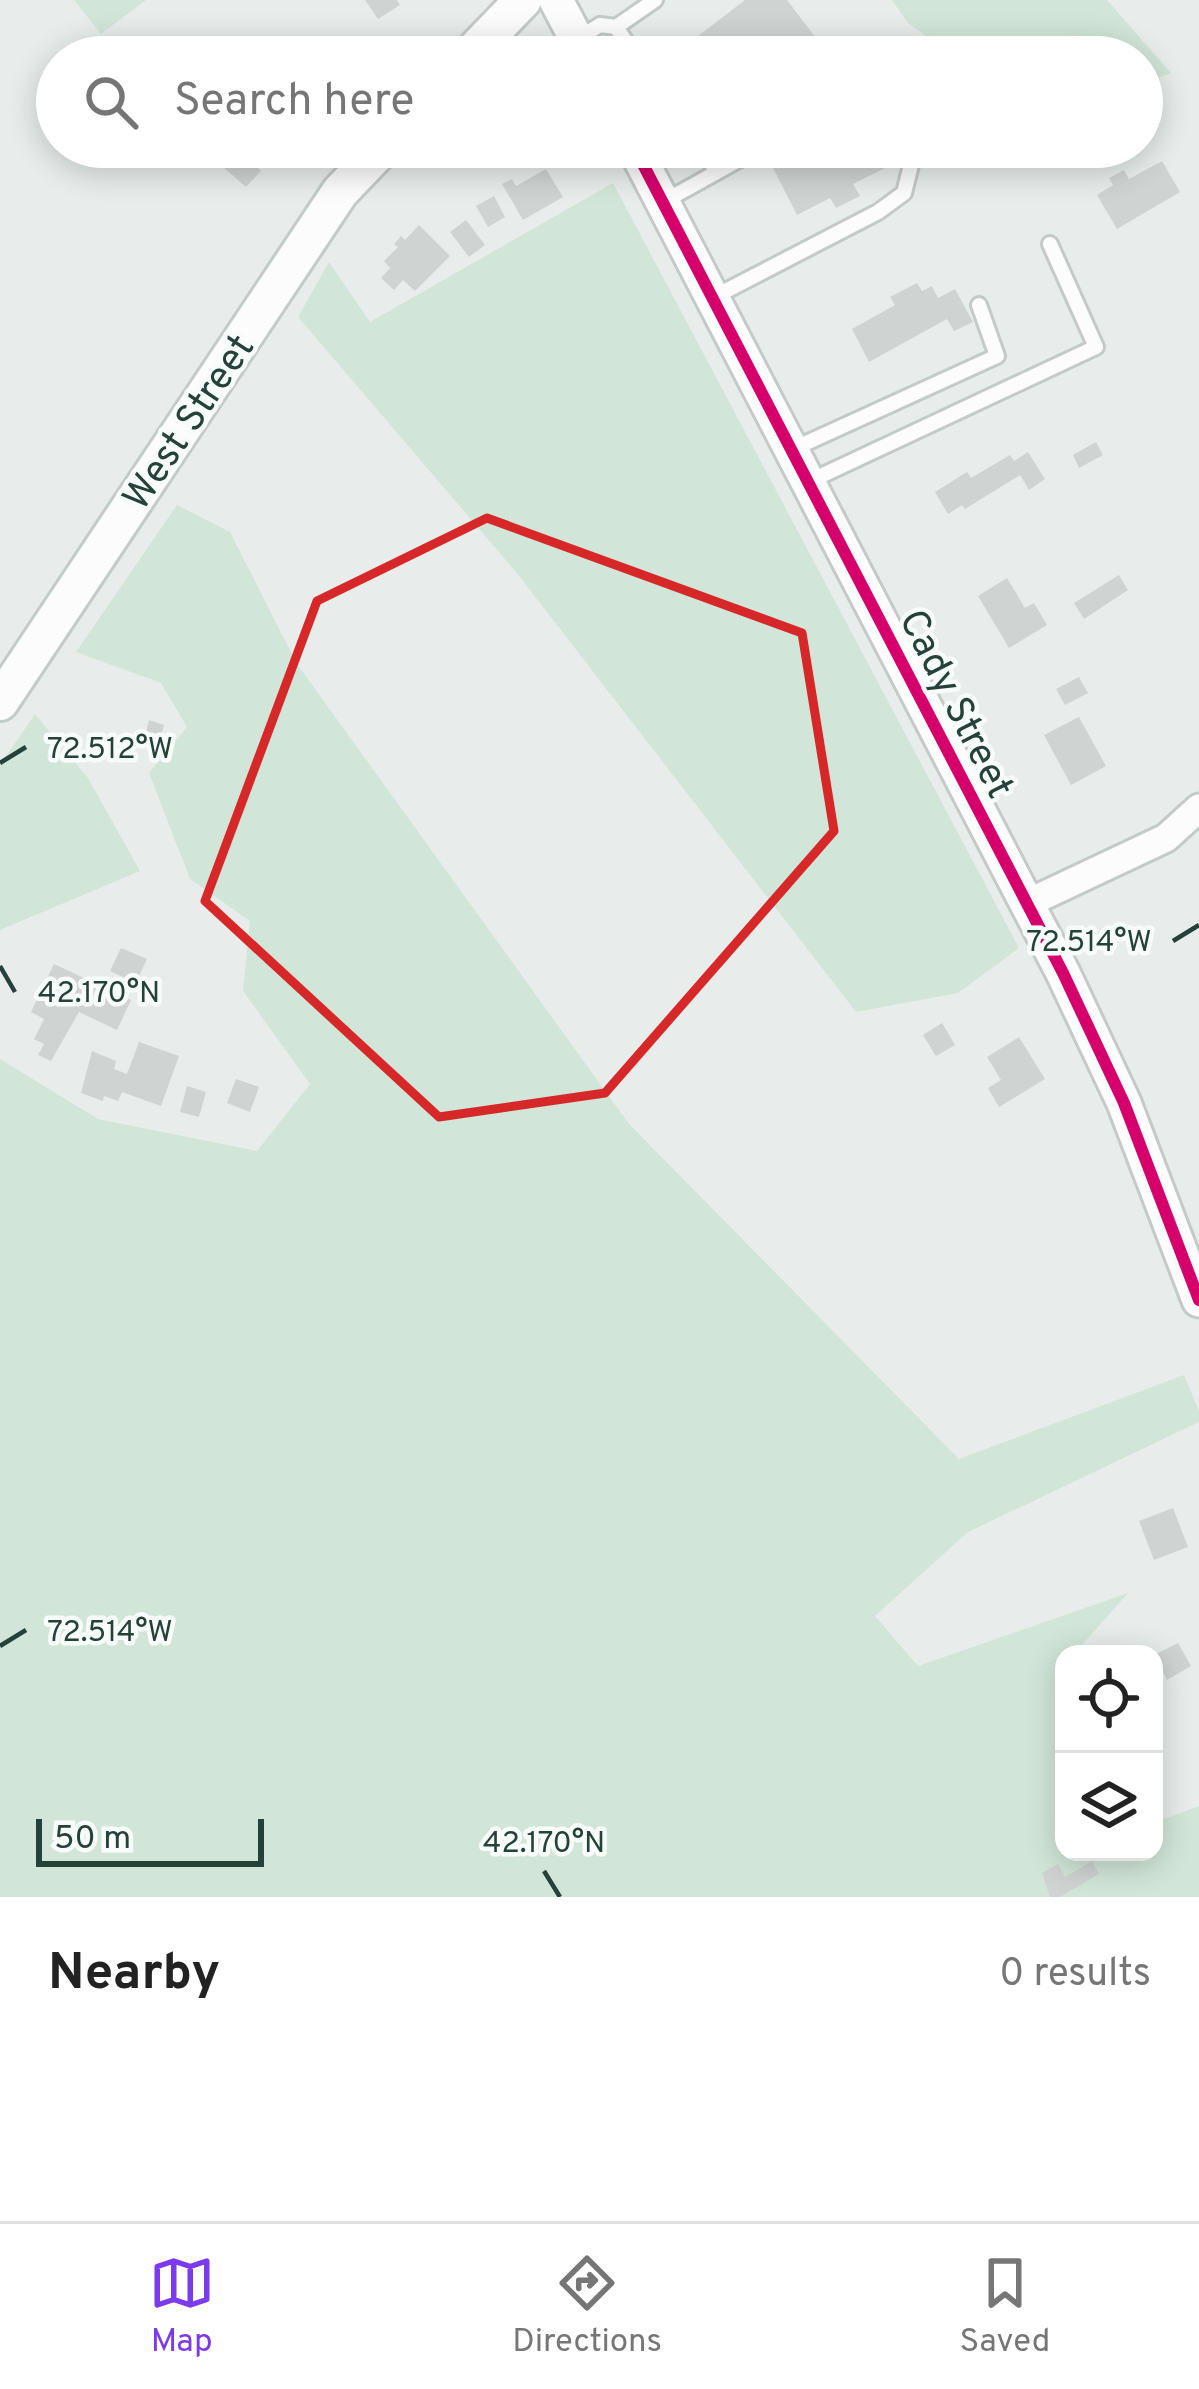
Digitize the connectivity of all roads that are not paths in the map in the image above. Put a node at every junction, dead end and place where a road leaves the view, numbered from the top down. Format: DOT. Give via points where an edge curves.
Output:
graph roads {
  1 [pos="523,0"];
  2 [pos="556,0"];
  3 [pos="655,0"];
  4 [pos="616,27"];
  5 [pos="488,36"];
  6 [pos="575,36"];
  7 [pos="591,36"];
  8 [pos="622,36"];
  9 [pos="362,168"];
  10 [pos="645,168"];
  11 [pos="714,168"];
  12 [pos="724,168"];
  13 [pos="910,168"];
  14 [pos="717,172"];
  15 [pos="663,202"];
  16 [pos="1050,244"];
  17 [pos="713,298"];
  18 [pos="979,305"];
  19 [pos="793,449"];
  20 [pos="810,481"];
  21 [pos="0,702"];
  22 [pos="1199,808"];
  23 [pos="1028,903"];
  24 [pos="1199,1300"];
  1 -- 5 [label="main road"];
  2 -- 6 [label="street"];
  3 -- 4 [label="lane"];
  4 -- 7 [label="lane" via="600,26"];
  4 -- 8 [label="lane"];
  9 -- 21 [label="main road, West Street"];
  10 -- 15 [label="street, Cady Street"];
  11 -- 14 [label="lane"];
  12 -- 14 [label="lane"];
  13 -- 17 [label="lane" via="904,194 878,212"];
  14 -- 15 [label="lane"];
  15 -- 17 [label="street, Cady Street"];
  16 -- 20 [label="lane" via="1096,346"];
  17 -- 19 [label="street, Cady Street"];
  18 -- 19 [label="lane" via="997,356"];
  19 -- 20 [label="street, Cady Street"];
  20 -- 23 [label="street, Cady Street"];
  22 -- 23 [label="street" via="1166,838"];
  23 -- 24 [label="street, Cady Street" via="1124,1103"];
}
